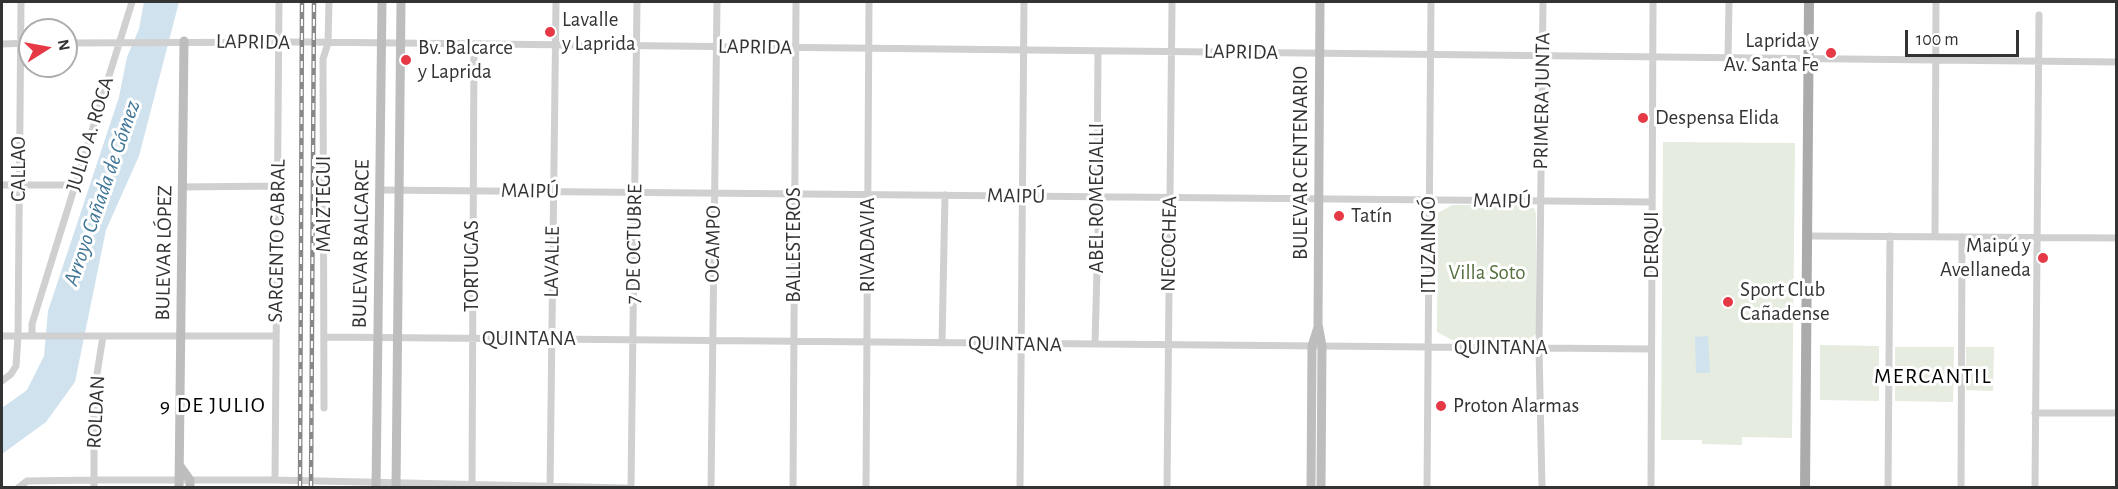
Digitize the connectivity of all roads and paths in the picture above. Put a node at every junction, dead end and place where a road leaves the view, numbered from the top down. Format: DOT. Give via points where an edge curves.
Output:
graph roads {
  1 [pos="21,2"];
  2 [pos="132,2"];
  3 [pos="279,2"];
  4 [pos="329,2"];
  5 [pos="382,2"];
  6 [pos="401,2"];
  7 [pos="556,2"];
  8 [pos="638,2"];
  9 [pos="717,2"];
  10 [pos="796,2"];
  11 [pos="870,2"];
  12 [pos="1024,2"];
  13 [pos="1172,2"];
  14 [pos="1320,2"];
  15 [pos="1431,2"];
  16 [pos="1543,2"];
  17 [pos="1653,2"];
  18 [pos="1729,2"];
  19 [pos="1809,2"];
  20 [pos="1936,3"];
  21 [pos="2039,15"];
  22 [pos="21,18"];
  23 [pos="179,41"];
  24 [pos="119,42"];
  25 [pos="279,42"];
  26 [pos="78,43"];
  27 [pos="330,43"];
  28 [pos="381,43"];
  29 [pos="401,43"];
  30 [pos="2,44"];
  31 [pos="18,44"];
  32 [pos="474,44"];
  33 [pos="555,45"];
  34 [pos="637,46"];
  35 [pos="717,47"];
  36 [pos="796,48"];
  37 [pos="869,48"];
  38 [pos="1024,50"];
  39 [pos="1098,51"];
  40 [pos="1172,52"];
  41 [pos="1320,53"];
  42 [pos="1431,54"];
  43 [pos="1543,56"];
  44 [pos="1653,57"];
  45 [pos="1728,57"];
  46 [pos="1808,58"];
  47 [pos="1936,60"];
  48 [pos="2038,61"];
  49 [pos="2116,62"];
  50 [pos="20,78"];
  51 [pos="2,185"];
  52 [pos="19,185"];
  53 [pos="75,185"];
  54 [pos="277,186"];
  55 [pos="182,187"];
  56 [pos="380,190"];
  57 [pos="399,190"];
  58 [pos="472,191"];
  59 [pos="553,191"];
  60 [pos="634,192"];
  61 [pos="714,193"];
  62 [pos="795,194"];
  63 [pos="868,195"];
  64 [pos="945,195"];
  65 [pos="1023,196"];
  66 [pos="1099,197"];
  67 [pos="1170,198"];
  68 [pos="1319,199"];
  69 [pos="1430,200"];
  70 [pos="1540,201"];
  71 [pos="1652,202"];
  72 [pos="1807,236"];
  73 [pos="1890,236"];
  74 [pos="1935,237"];
  75 [pos="1962,237"];
  76 [pos="2037,237"];
  77 [pos="2116,238"];
  78 [pos="32,335"];
  79 [pos="2,336"];
  80 [pos="18,336"];
  81 [pos="103,336"];
  82 [pos="276,336"];
  83 [pos="181,337"];
  84 [pos="325,337"];
  85 [pos="378,338"];
  86 [pos="398,338"];
  87 [pos="472,339"];
  88 [pos="552,339"];
  89 [pos="633,340"];
  90 [pos="712,341"];
  91 [pos="794,342"];
  92 [pos="867,342"];
  93 [pos="942,343"];
  94 [pos="1021,344"];
  95 [pos="1095,344"];
  96 [pos="1167,345"];
  97 [pos="1317,346"];
  98 [pos="1428,347"];
  99 [pos="1539,348"];
  100 [pos="1651,350"];
  101 [pos="2,381"];
  102 [pos="324,408"];
  103 [pos="2036,413"];
  104 [pos="2116,413"];
  105 [pos="274,480"];
  106 [pos="94,484"];
  107 [pos="185,484"];
  108 [pos="240,484"];
  109 [pos="376,486"];
  110 [pos="396,486"];
  111 [pos="472,486"];
  112 [pos="550,487"];
  113 [pos="18,488"];
  114 [pos="626,488"];
  115 [pos="631,488"];
  116 [pos="711,488"];
  117 [pos="793,488"];
  118 [pos="866,488"];
  119 [pos="1020,488"];
  120 [pos="1167,488"];
  121 [pos="1311,488"];
  122 [pos="1321,488"];
  123 [pos="1427,488"];
  124 [pos="1542,488"];
  125 [pos="1651,488"];
  126 [pos="1805,488"];
  127 [pos="1888,488"];
  128 [pos="1961,488"];
  129 [pos="2035,488"];
  1 -- 22 [label="street, CALLAO"];
  2 -- 24 [label="street, JULIO A. ROCA"];
  3 -- 25 [label="street, SARGENTO CABRAL"];
  4 -- 27 [label="street, MAIZTEGUI"];
  5 -- 28 [label="main road, BULEVAR BALCARCE"];
  6 -- 29 [label="main road, BULEVAR BALCARCE"];
  7 -- 33 [label="street, LAVALLE"];
  8 -- 34 [label="street, 7 DE OCTUBRE"];
  9 -- 35 [label="street, OCAMPO"];
  10 -- 36 [label="street, BALLESTEROS"];
  11 -- 37 [label="street, RIVADAVIA"];
  12 -- 38 [label="street"];
  13 -- 40 [label="street, NECOCHEA"];
  14 -- 41 [label="main road, BULEVAR CENTENARIO"];
  15 -- 42 [label="street, ITUZAINGÓ"];
  16 -- 43 [label="street, PRIMERA JUNTA"];
  17 -- 44 [label="street, DERQUI"];
  18 -- 45 [label="street"];
  19 -- 46 [label="main road"];
  20 -- 47 [label="street"];
  21 -- 48 [label="street"];
  23 -- 24 [label="street, LAPRIDA"];
  23 -- 25 [label="street, LAPRIDA"];
  23 -- 55 [label="main road, BULEVAR LÓPEZ"];
  24 -- 26 [label="street, LAPRIDA"];
  24 -- 53 [label="street, JULIO A. ROCA"];
  25 -- 27 [label="street, LAPRIDA"];
  25 -- 54 [label="street, SARGENTO CABRAL"];
  27 -- 28 [label="street, LAPRIDA"];
  27 -- 84 [label="street, MAIZTEGUI" via="323,59"];
  28 -- 29 [label="street, LAPRIDA"];
  28 -- 56 [label="main road, BULEVAR BALCARCE"];
  29 -- 32 [label="street, LAPRIDA"];
  29 -- 57 [label="main road, BULEVAR BALCARCE"];
  30 -- 31 [label="street"];
  32 -- 33 [label="street, LAPRIDA"];
  32 -- 58 [label="street, TORTUGAS"];
  33 -- 34 [label="street, LAPRIDA"];
  33 -- 59 [label="street, LAVALLE"];
  34 -- 35 [label="street, LAPRIDA"];
  34 -- 60 [label="street, 7 DE OCTUBRE"];
  35 -- 36 [label="street, LAPRIDA"];
  35 -- 61 [label="street, OCAMPO"];
  36 -- 37 [label="street, LAPRIDA"];
  36 -- 62 [label="street, BALLESTEROS"];
  37 -- 38 [label="street, LAPRIDA"];
  37 -- 63 [label="street, RIVADAVIA"];
  38 -- 39 [label="street, LAPRIDA"];
  38 -- 65 [label="street"];
  39 -- 40 [label="street, LAPRIDA"];
  39 -- 66 [label="street, ABEL ROMEGIALLI"];
  40 -- 41 [label="street, LAPRIDA"];
  40 -- 67 [label="street, NECOCHEA"];
  41 -- 42 [label="street, LAPRIDA"];
  41 -- 68 [label="main road, BULEVAR CENTENARIO"];
  42 -- 43 [label="street, LAPRIDA"];
  42 -- 69 [label="street, ITUZAINGÓ"];
  43 -- 44 [label="street, LAPRIDA"];
  43 -- 70 [label="street, PRIMERA JUNTA"];
  44 -- 45 [label="street, LAPRIDA"];
  44 -- 71 [label="street, DERQUI"];
  45 -- 46 [label="street, LAPRIDA"];
  46 -- 47 [label="street, LAPRIDA"];
  46 -- 72 [label="main road"];
  47 -- 48 [label="street, LAPRIDA"];
  47 -- 74 [label="street"];
  48 -- 49 [label="street, LAPRIDA"];
  48 -- 76 [label="street"];
  50 -- 52 [label="street, CALLAO"];
  51 -- 52 [label="street"];
  52 -- 53 [label="street"];
  52 -- 80 [label="street, CALLAO"];
  53 -- 78 [label="street, JULIO A. ROCA" via="32,324"];
  54 -- 55 [label="street"];
  54 -- 82 [label="street, SARGENTO CABRAL"];
  55 -- 83 [label="main road, BULEVAR LÓPEZ"];
  56 -- 57 [label="street, MAIPÚ"];
  56 -- 85 [label="main road, BULEVAR BALCARCE"];
  57 -- 58 [label="street, MAIPÚ"];
  57 -- 86 [label="main road, BULEVAR BALCARCE"];
  58 -- 59 [label="street, MAIPÚ"];
  58 -- 87 [label="street, TORTUGAS"];
  59 -- 60 [label="street, MAIPÚ"];
  59 -- 88 [label="street, LAVALLE"];
  60 -- 61 [label="street, MAIPÚ"];
  60 -- 89 [label="street, 7 DE OCTUBRE"];
  61 -- 62 [label="street, MAIPÚ"];
  61 -- 90 [label="street, OCAMPO"];
  62 -- 63 [label="street, MAIPÚ"];
  62 -- 91 [label="street, BALLESTEROS"];
  63 -- 64 [label="street, MAIPÚ"];
  63 -- 92 [label="street, RIVADAVIA"];
  64 -- 65 [label="street, MAIPÚ"];
  64 -- 93 [label="street"];
  65 -- 66 [label="street, MAIPÚ"];
  65 -- 94 [label="street"];
  66 -- 67 [label="street, MAIPÚ"];
  66 -- 95 [label="street, ABEL ROMEGIALLI"];
  67 -- 68 [label="street, MAIPÚ"];
  67 -- 96 [label="street, NECOCHEA"];
  68 -- 69 [label="street, MAIPÚ"];
  68 -- 97 [label="main road, BULEVAR CENTENARIO"];
  69 -- 70 [label="street, MAIPÚ"];
  69 -- 98 [label="street, ITUZAINGÓ"];
  70 -- 71 [label="street, MAIPÚ"];
  70 -- 99 [label="street, PRIMERA JUNTA"];
  71 -- 100 [label="street, DERQUI"];
  72 -- 73 [label="street"];
  72 -- 126 [label="main road"];
  73 -- 74 [label="street"];
  73 -- 127 [label="street"];
  74 -- 75 [label="street"];
  75 -- 76 [label="street"];
  75 -- 128 [label="street"];
  76 -- 77 [label="street"];
  76 -- 103 [label="street"];
  78 -- 80 [label="street"];
  78 -- 81 [label="street"];
  79 -- 80 [label="street"];
  80 -- 101 [label="street" via="15,366"];
  81 -- 83 [label="street"];
  81 -- 106 [label="street, ROLDAN" via="94,393"];
  82 -- 83 [label="street"];
  82 -- 105 [label="street, SARGENTO CABRAL"];
  83 -- 107 [label="main road, BULEVAR LÓPEZ" via="180,466"];
  84 -- 85 [label="street, QUINTANA"];
  84 -- 102 [label="street, MAIZTEGUI"];
  85 -- 86 [label="street, QUINTANA"];
  85 -- 109 [label="main road, BULEVAR BALCARCE"];
  86 -- 87 [label="street, QUINTANA"];
  86 -- 110 [label="main road, BULEVAR BALCARCE"];
  87 -- 88 [label="street, QUINTANA"];
  87 -- 111 [label="street, TORTUGAS"];
  88 -- 89 [label="street, QUINTANA"];
  88 -- 112 [label="street, LAVALLE"];
  89 -- 90 [label="street, QUINTANA"];
  89 -- 115 [label="street, 7 DE OCTUBRE"];
  90 -- 91 [label="street, QUINTANA"];
  90 -- 116 [label="street, OCAMPO"];
  91 -- 92 [label="street, QUINTANA"];
  91 -- 117 [label="street, BALLESTEROS"];
  92 -- 93 [label="street, QUINTANA"];
  92 -- 118 [label="street, RIVADAVIA"];
  93 -- 94 [label="street, QUINTANA"];
  94 -- 95 [label="street, QUINTANA"];
  94 -- 119 [label="street"];
  95 -- 96 [label="street, QUINTANA"];
  96 -- 97 [label="street, QUINTANA"];
  96 -- 120 [label="street, NECOCHEA"];
  97 -- 98 [label="street, QUINTANA"];
  97 -- 121 [label="main road, BULEVAR CENTENARIO"];
  97 -- 122 [label="main road, BULEVAR CENTENARIO"];
  98 -- 99 [label="street, QUINTANA"];
  98 -- 123 [label="street, ITUZAINGÓ"];
  99 -- 100 [label="street, QUINTANA"];
  99 -- 124 [label="street, PRIMERA JUNTA"];
  100 -- 125 [label="street, DERQUI"];
  103 -- 104 [label="street"];
  103 -- 129 [label="street"];
  105 -- 108 [label="street"];
  105 -- 109 [label="street"];
  106 -- 107 [label="street"];
  106 -- 113 [label="street" via="27,481"];
  107 -- 108 [label="street"];
  109 -- 110 [label="street"];
  110 -- 111 [label="street"];
  111 -- 112 [label="street"];
  112 -- 114 [label="street"];
}
